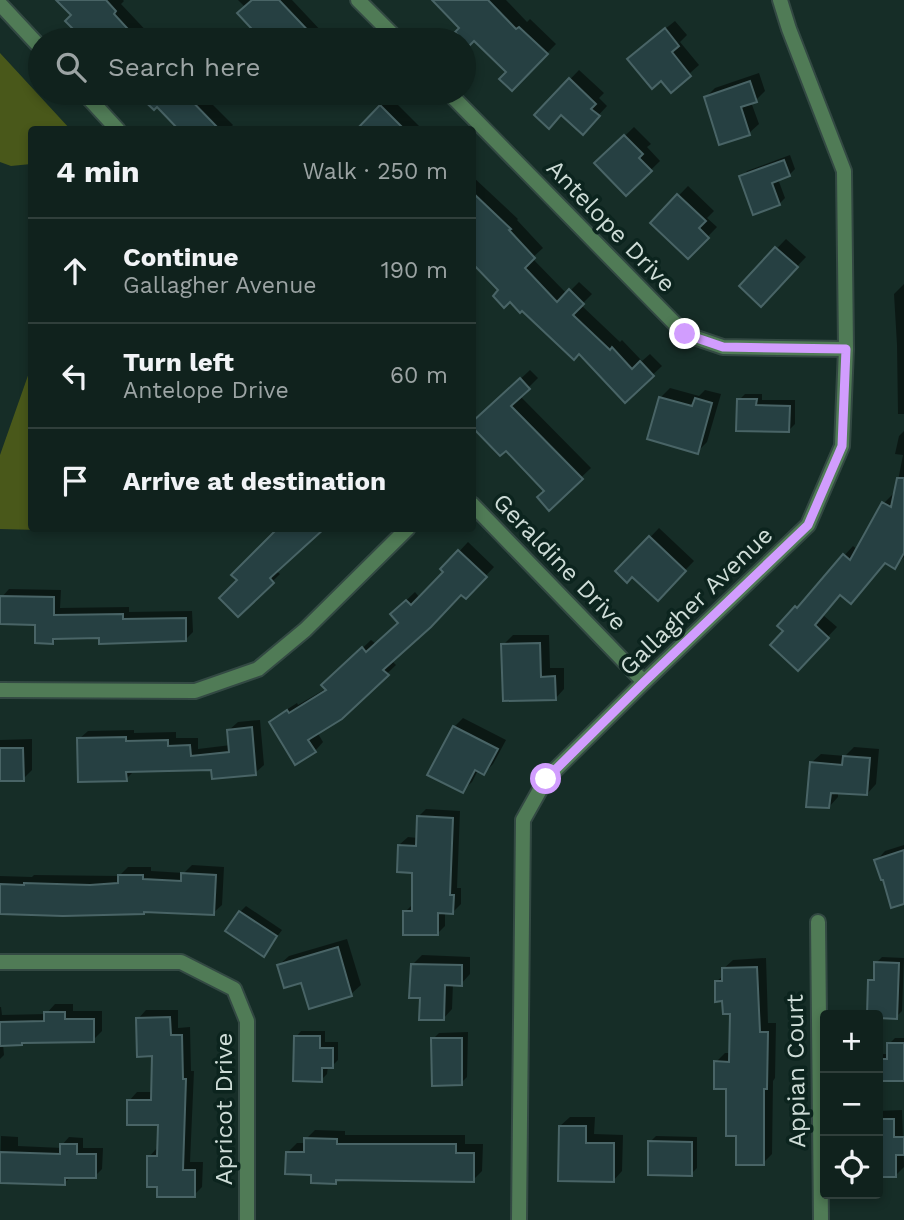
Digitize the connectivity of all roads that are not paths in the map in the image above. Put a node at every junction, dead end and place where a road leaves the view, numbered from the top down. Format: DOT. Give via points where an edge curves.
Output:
graph roads {
  1 [pos="358,0"];
  2 [pos="780,0"];
  3 [pos="0,4"];
  4 [pos="386,28"];
  5 [pos="28,34"];
  6 [pos="95,105"];
  7 [pos="461,105"];
  8 [pos="114,126"];
  9 [pos="846,349"];
  10 [pos="476,508"];
  11 [pos="404,532"];
  12 [pos="644,682"];
  13 [pos="0,690"];
  14 [pos="818,922"];
  15 [pos="0,962"];
  16 [pos="247,1220"];
  17 [pos="519,1220"];
  18 [pos="821,1220"];
  1 -- 4 [label="street"];
  2 -- 9 [label="street, Gallagher Avenue" via="844,171"];
  3 -- 5 [label="street"];
  6 -- 8 [label="street"];
  7 -- 9 [label="street, Antelope Drive" via="685,334 723,347"];
  9 -- 12 [label="street, Gallagher Avenue" via="842,446 808,525"];
  10 -- 12 [label="street, Geraldine Drive"];
  11 -- 13 [label="street" via="305,630 258,669 195,691"];
  12 -- 17 [label="street, Gallagher Avenue" via="546,779 523,820"];
  14 -- 18 [label="street, Appian Court"];
  15 -- 16 [label="street, Apricot Drive" via="181,962 234,989 247,1021"];
}
